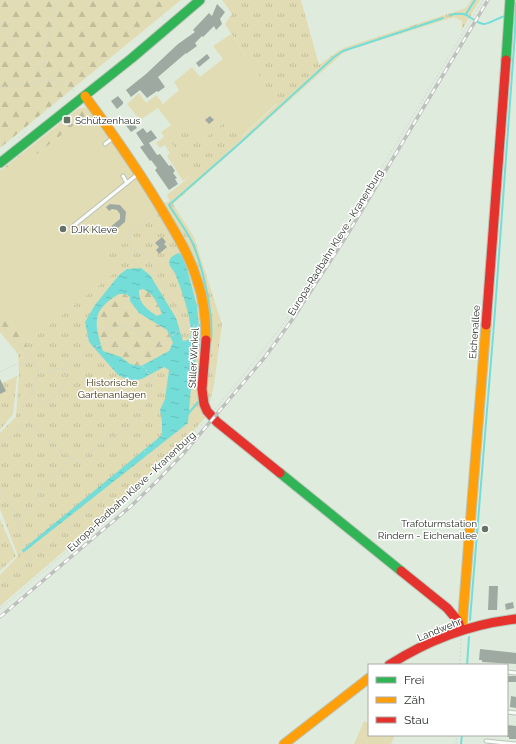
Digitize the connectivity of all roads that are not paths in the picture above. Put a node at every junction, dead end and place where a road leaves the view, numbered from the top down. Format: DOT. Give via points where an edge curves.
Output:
graph roads {
  1 [pos="200,0"];
  2 [pos="510,0"];
  3 [pos="81,95"];
  4 [pos="114,136"];
  5 [pos="105,144"];
  6 [pos="0,163"];
  7 [pos="140,173"];
  8 [pos="123,176"];
  9 [pos="127,183"];
  10 [pos="72,227"];
  11 [pos="516,619"];
  12 [pos="461,633"];
  13 [pos="391,664"];
  14 [pos="368,679"];
  15 [pos="486,741"];
  16 [pos="284,744"];
  17 [pos="516,744"];
  1 -- 3 [label="street" via="171,26"];
  2 -- 12 [label="street, Eichenallee"];
  3 -- 4 [label="street, Stiller Winkel"];
  3 -- 6 [label="street"];
  4 -- 5 [label="lane"];
  4 -- 7 [label="street, Stiller Winkel"];
  7 -- 9 [label="lane"];
  7 -- 12 [label="street, Stiller Winkel" via="186,252 201,289 206,325 202,392 210,415 447,608 458,620"];
  8 -- 9 [label="lane"];
  9 -- 10 [label="lane"];
  11 -- 12 [label="street, Landwehr" via="500,620"];
  12 -- 13 [label="street, Landwehr" via="447,635"];
  14 -- 16 [label="street"];
  15 -- 17 [label="lane"];
}
